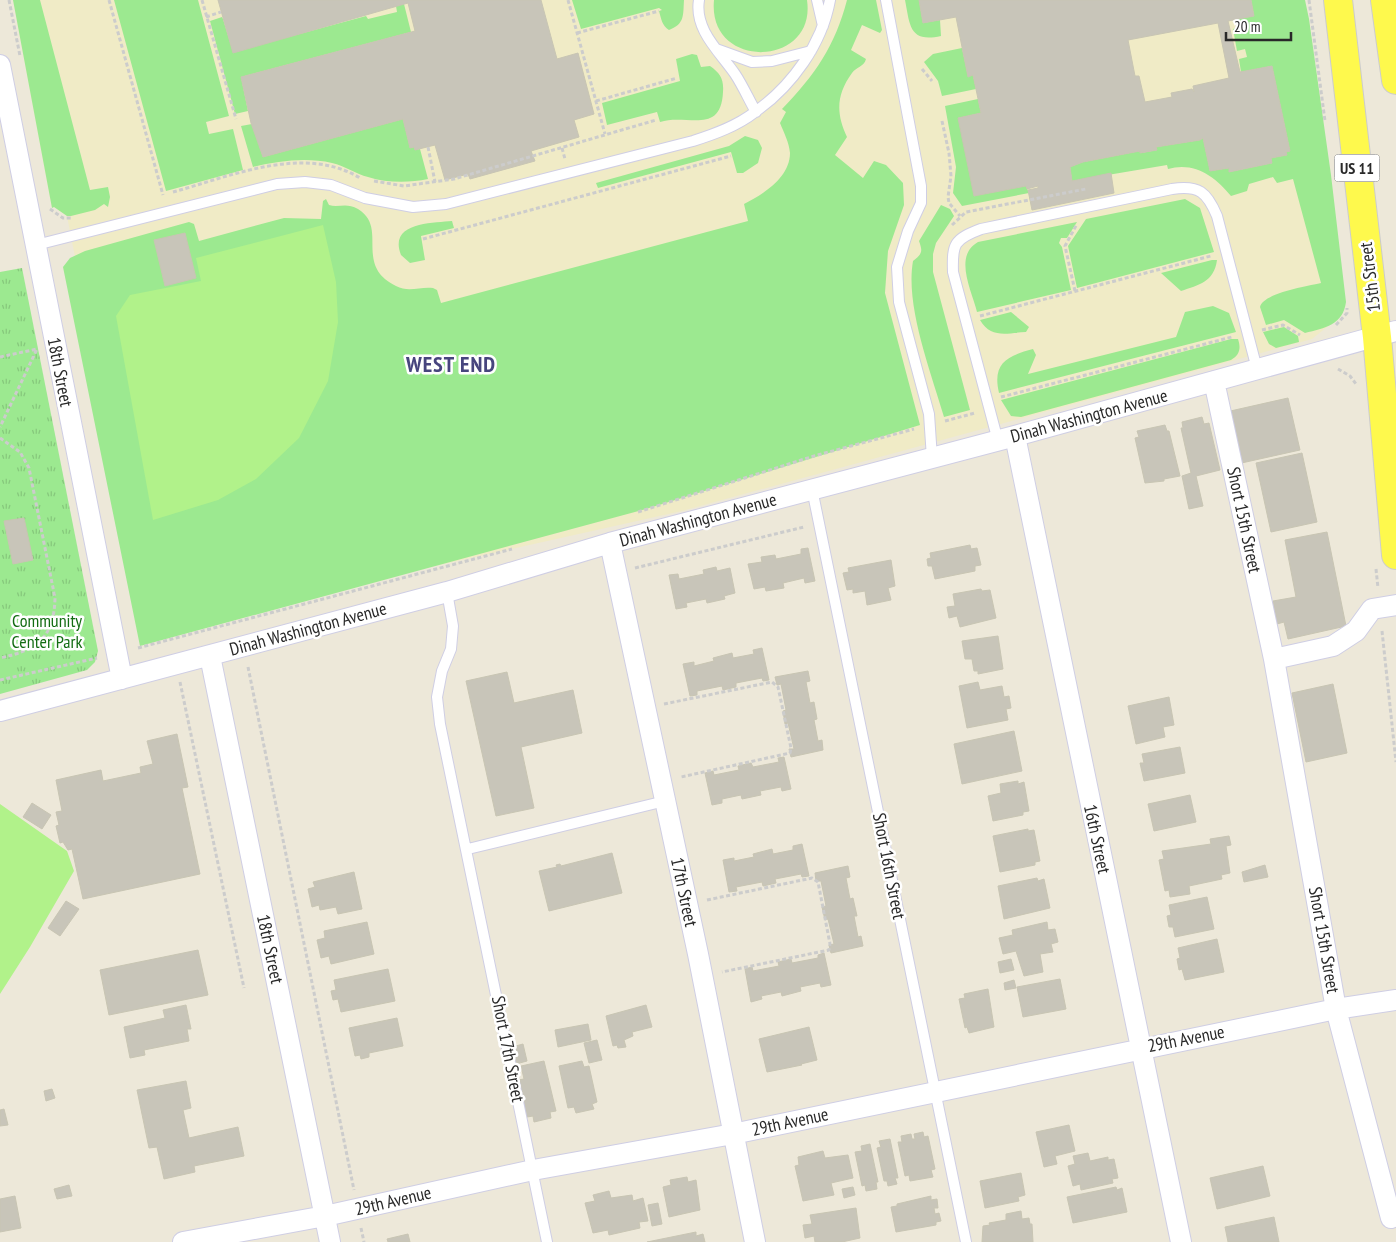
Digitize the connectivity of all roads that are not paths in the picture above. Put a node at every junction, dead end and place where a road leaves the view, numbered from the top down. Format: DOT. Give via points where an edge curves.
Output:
graph roads {
  1 [pos="698,0"];
  2 [pos="817,0"];
  3 [pos="830,0"];
  4 [pos="886,0"];
  5 [pos="1338,0"];
  6 [pos="1385,0"];
  7 [pos="823,29"];
  8 [pos="715,48"];
  9 [pos="812,51"];
  10 [pos="0,65"];
  11 [pos="1396,80"];
  12 [pos="756,112"];
  13 [pos="36,245"];
  14 [pos="1386,334"];
  15 [pos="1257,369"];
  16 [pos="1214,381"];
  17 [pos="1006,438"];
  18 [pos="932,458"];
  19 [pos="812,489"];
  20 [pos="610,543"];
  21 [pos="1396,555"];
  22 [pos="447,592"];
  23 [pos="1396,605"];
  24 [pos="210,656"];
  25 [pos="1274,659"];
  26 [pos="122,679"];
  27 [pos="0,711"];
  28 [pos="665,801"];
  29 [pos="468,852"];
  30 [pos="1396,1000"];
  31 [pos="1336,1009"];
  32 [pos="1140,1049"];
  33 [pos="934,1092"];
  34 [pos="733,1134"];
  35 [pos="533,1170"];
  36 [pos="325,1216"];
  37 [pos="1391,1218"];
  38 [pos="183,1242"];
  39 [pos="330,1242"];
  40 [pos="547,1242"];
  41 [pos="755,1242"];
  42 [pos="966,1242"];
  43 [pos="1181,1242"];
  1 -- 8 [label="lane" via="703,30"];
  2 -- 7 [label="lane"];
  3 -- 7 [label="lane"];
  4 -- 18 [label="lane" via="921,186 921,203 897,267 899,302 931,425"];
  5 -- 14 [label="main road, 15th Street / US 11"];
  6 -- 11 [label="main road"];
  7 -- 9 [label="lane"];
  8 -- 9 [label="lane" via="752,62 772,61"];
  8 -- 12 [label="lane" via="736,76"];
  9 -- 12 [label="lane"];
  10 -- 13 [label="street, 18th Street"];
  12 -- 13 [label="lane" via="722,131 693,142 446,204 413,206 365,198 331,185 305,182 277,184"];
  13 -- 26 [label="street, 18th Street"];
  14 -- 15 [label="street, Dinah Washington Avenue"];
  14 -- 21 [label="main road, 15th Street / US 11"];
  15 -- 16 [label="street, Dinah Washington Avenue"];
  15 -- 17 [label="lane" via="1227,252 1211,202 1202,192 1194,188 1172,189 980,228 956,242 952,254 953,272 987,401"];
  16 -- 17 [label="street, Dinah Washington Avenue"];
  16 -- 25 [label="street, Short 15th Street"];
  17 -- 18 [label="street, Dinah Washington Avenue"];
  17 -- 32 [label="street, 16th Street"];
  18 -- 19 [label="street, Dinah Washington Avenue"];
  19 -- 20 [label="street, Dinah Washington Avenue"];
  19 -- 33 [label="lane, Short 16th Street"];
  20 -- 22 [label="street, Dinah Washington Avenue"];
  20 -- 28 [label="street, 17th Street"];
  22 -- 24 [label="street, Dinah Washington Avenue"];
  22 -- 29 [label="lane, Short 17th Street" via="453,626 451,649 437,697 445,750"];
  23 -- 25 [label="street" via="1372,608 1356,631 1333,646"];
  24 -- 26 [label="street, Dinah Washington Avenue"];
  24 -- 36 [label="street, 18th Street"];
  25 -- 31 [label="street, Short 15th Street"];
  26 -- 27 [label="street, Dinah Washington Avenue"];
  28 -- 29 [label="lane"];
  28 -- 34 [label="street, 17th Street"];
  29 -- 35 [label="lane, Short 17th Street"];
  30 -- 31 [label="street, 29th Avenue"];
  31 -- 32 [label="street, 29th Avenue"];
  31 -- 37 [label="street, Short 15th Street"];
  32 -- 33 [label="street, 29th Avenue"];
  32 -- 43 [label="street, 16th Street"];
  33 -- 34 [label="street, 29th Avenue"];
  33 -- 42 [label="lane, Short 16th Street"];
  34 -- 35 [label="street, 29th Avenue"];
  34 -- 41 [label="street, 17th Street"];
  35 -- 36 [label="street, 29th Avenue"];
  35 -- 40 [label="lane, Short 17th Street"];
  36 -- 38 [label="street, 29th Avenue"];
  36 -- 39 [label="street, 18th Street"];
}
